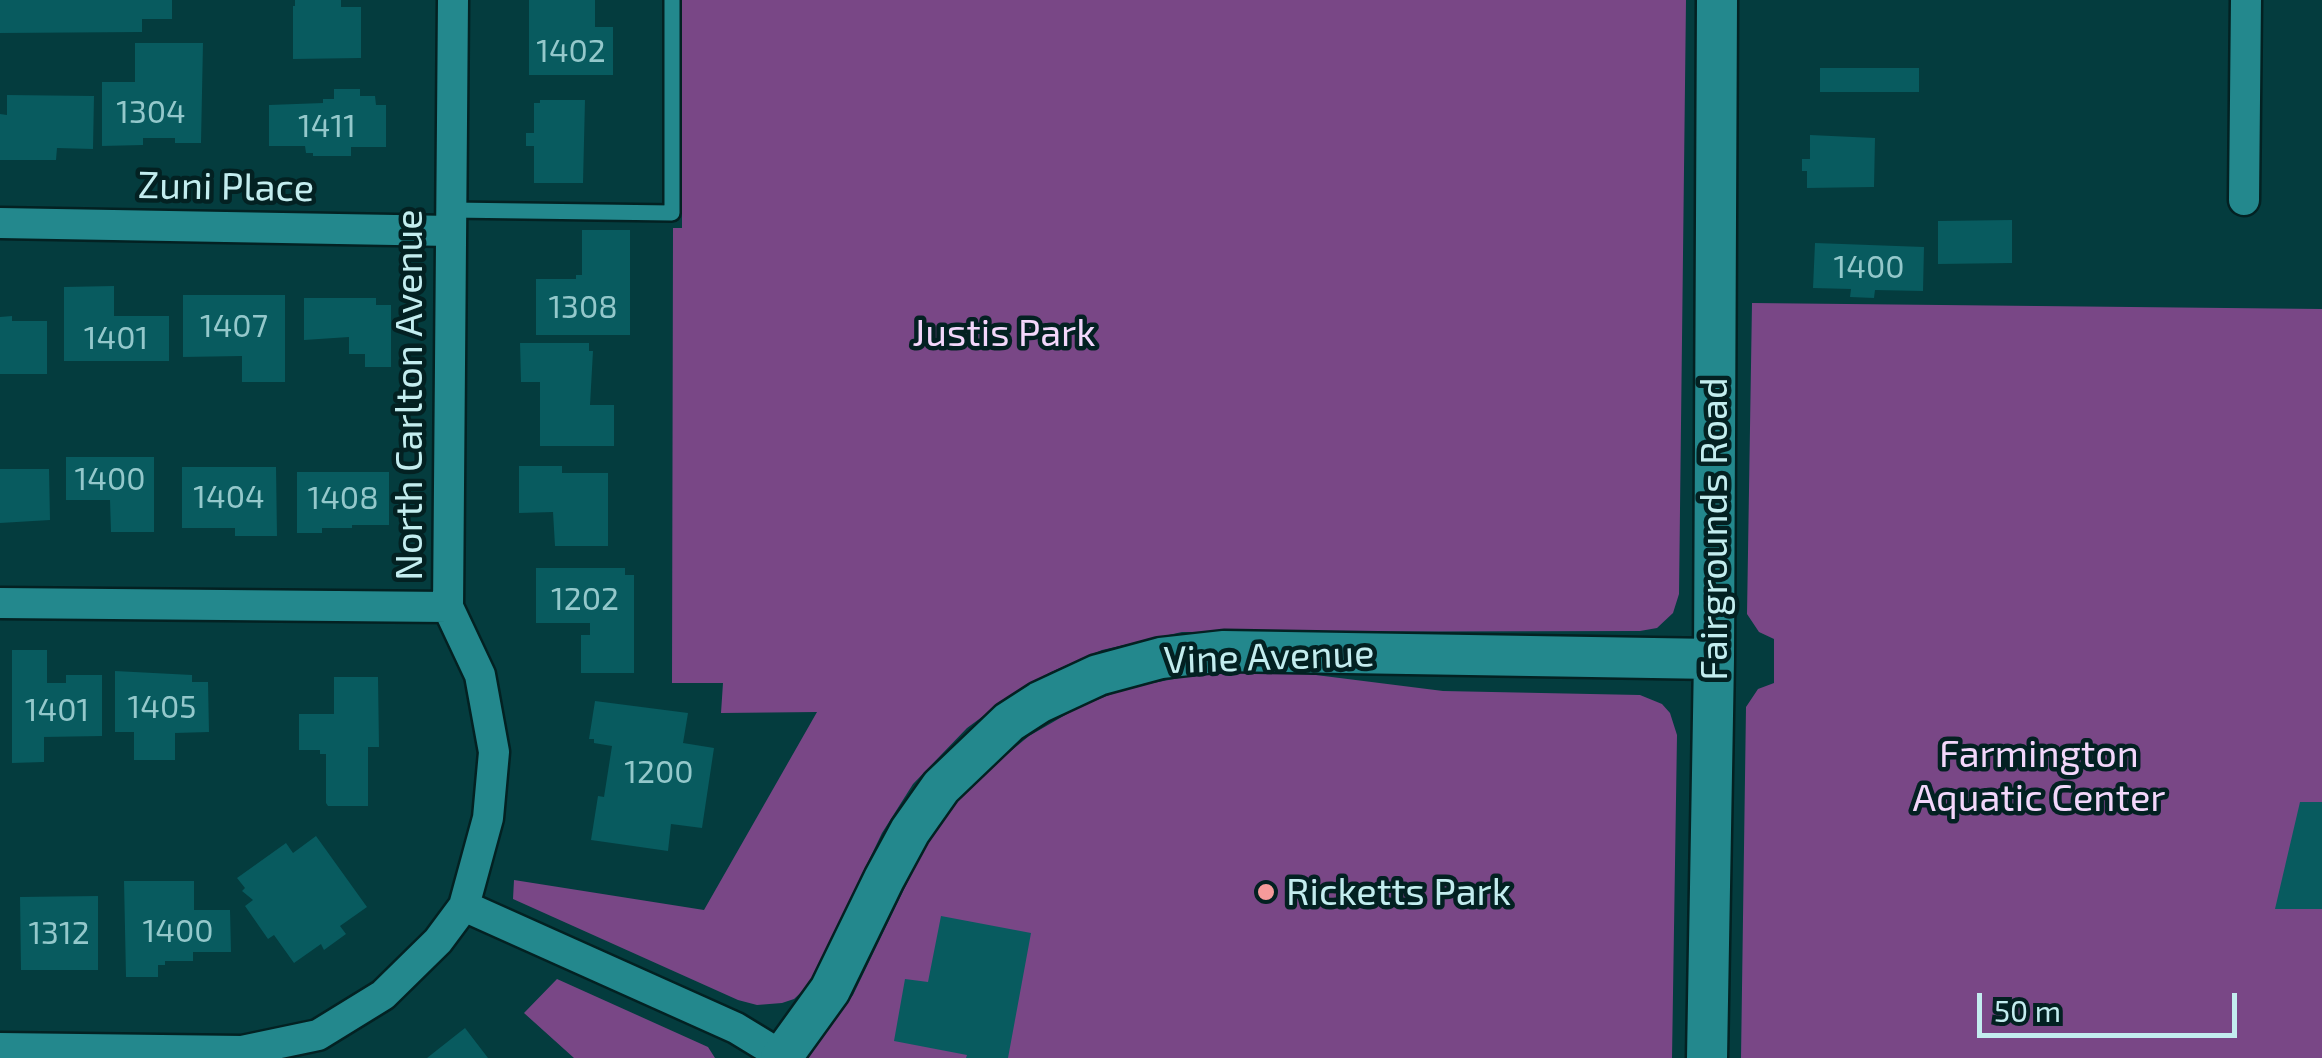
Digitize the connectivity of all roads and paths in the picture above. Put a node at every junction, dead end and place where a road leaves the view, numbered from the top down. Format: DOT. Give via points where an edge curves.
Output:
graph roads {
  1 [pos="453,0"];
  2 [pos="672,0"];
  3 [pos="1716,0"];
  4 [pos="2246,0"];
  5 [pos="2244,200"];
  6 [pos="451,221"];
  7 [pos="0,223"];
  8 [pos="0,603"];
  9 [pos="448,608"];
  10 [pos="1714,659"];
  11 [pos="464,906"];
  12 [pos="0,1048"];
  13 [pos="782,1057"];
  14 [pos="1707,1058"];
  1 -- 6 [label="street, North Carlton Avenue"];
  2 -- 6 [label="lane" via="672,213"];
  3 -- 10 [label="street, Fairgrounds Road"];
  4 -- 5 [label="street"];
  6 -- 7 [label="street, Zuni Place"];
  6 -- 9 [label="street, North Carlton Avenue"];
  8 -- 9 [label="street"];
  9 -- 11 [label="street, North Carlton Avenue" via="480,675 494,752 488,818"];
  10 -- 13 [label="street, Vine Avenue" via="1224,651 1098,675 1009,722 941,787 884,878 830,990"];
  10 -- 14 [label="street, Fairgrounds Road"];
  11 -- 12 [label="street" via="383,995 318,1034 242,1051"];
  11 -- 13 [label="street" via="736,1028"];
}
